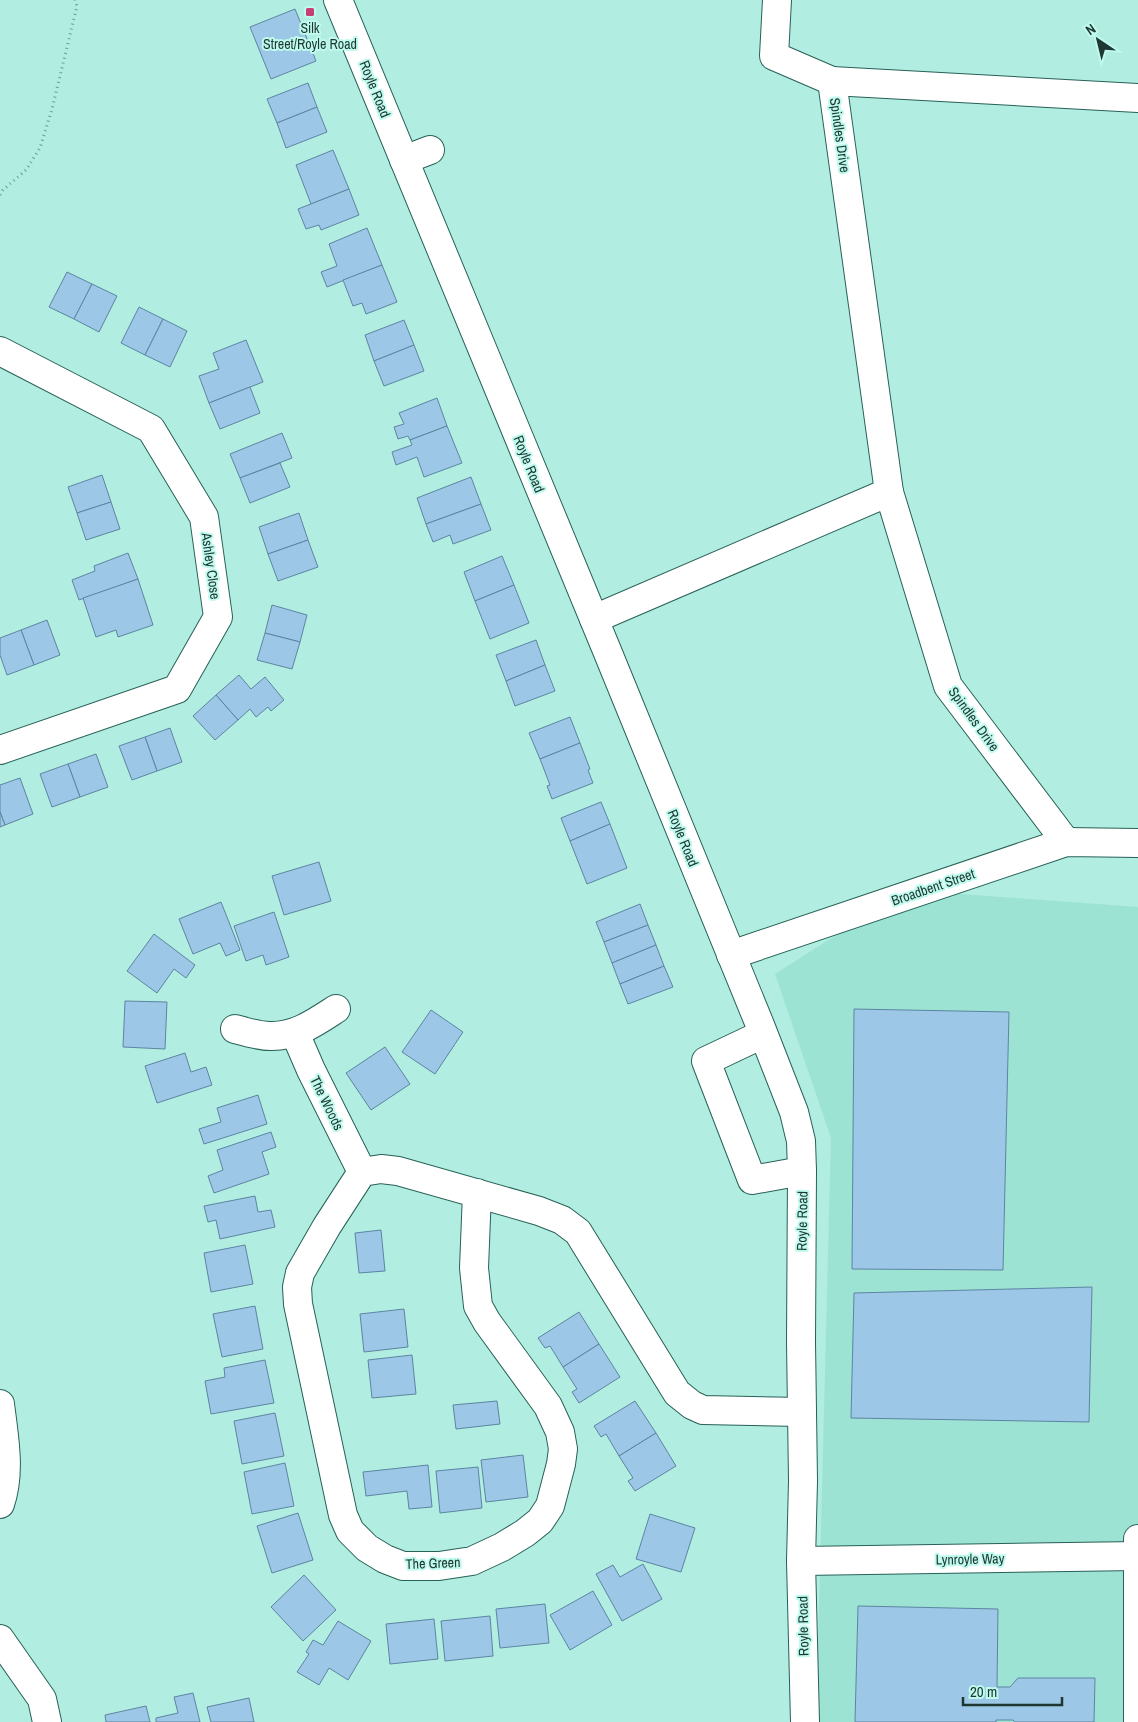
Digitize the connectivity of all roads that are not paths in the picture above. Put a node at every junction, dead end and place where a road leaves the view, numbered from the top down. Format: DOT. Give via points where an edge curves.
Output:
graph roads {
  1 [pos="338,0"];
  2 [pos="777,0"];
  3 [pos="832,81"];
  4 [pos="1138,98"];
  5 [pos="430,150"];
  6 [pos="404,160"];
  7 [pos="0,351"];
  8 [pos="889,492"];
  9 [pos="594,619"];
  10 [pos="0,750"];
  11 [pos="1066,842"];
  12 [pos="1138,843"];
  13 [pos="731,956"];
  14 [pos="336,1009"];
  15 [pos="235,1030"];
  16 [pos="295,1033"];
  17 [pos="763,1034"];
  18 [pos="802,1171"];
  19 [pos="362,1172"];
  20 [pos="477,1192"];
  21 [pos="0,1404"];
  22 [pos="802,1412"];
  23 [pos="0,1504"];
  24 [pos="1138,1538"];
  25 [pos="1138,1556"];
  26 [pos="802,1561"];
  27 [pos="0,1639"];
  28 [pos="47,1722"];
  29 [pos="805,1722"];
  30 [pos="1138,1722"];
  1 -- 6 [label="street, Royle Road"];
  2 -- 3 [label="street" via="774,56"];
  3 -- 4 [label="street, Spindles Drive"];
  3 -- 8 [label="street, Spindles Drive"];
  5 -- 6 [label="street"];
  6 -- 9 [label="street, Royle Road"];
  7 -- 10 [label="street, Ashley Close" via="151,429 204,517 218,616 177,689"];
  8 -- 9 [label="street"];
  8 -- 11 [label="street, Spindles Drive" via="948,686"];
  9 -- 13 [label="street, Royle Road"];
  11 -- 12 [label="street, Broadbent Street"];
  11 -- 13 [label="street, Broadbent Street"];
  13 -- 17 [label="street, Royle Road"];
  14 -- 16 [label="street"];
  15 -- 16 [label="street" via="270,1036"];
  16 -- 19 [label="street, The Woods"];
  17 -- 18 [label="street, Royle Road" via="794,1112 801,1141"];
  17 -- 18 [label="street" via="706,1060 752,1180"];
  18 -- 22 [label="street, Royle Road"];
  19 -- 20 [label="street" via="398,1170"];
  19 -- 20 [label="street, The Green" via="300,1273 298,1304 343,1515 350,1532 367,1548 402,1566 439,1566 472,1561 525,1534 540,1521 550,1506 561,1464 560,1432 548,1406 478,1306 474,1268"];
  20 -- 22 [label="street" via="562,1220 578,1232 677,1393 692,1405 703,1410"];
  21 -- 23 [label="street" via="6,1447 6,1487"];
  22 -- 26 [label="street, Royle Road"];
  24 -- 25 [label="street"];
  25 -- 26 [label="street, Lynroyle Way"];
  25 -- 30 [label="street"];
  26 -- 29 [label="street, Royle Road"];
  27 -- 28 [label="street" via="42,1699"];
}
